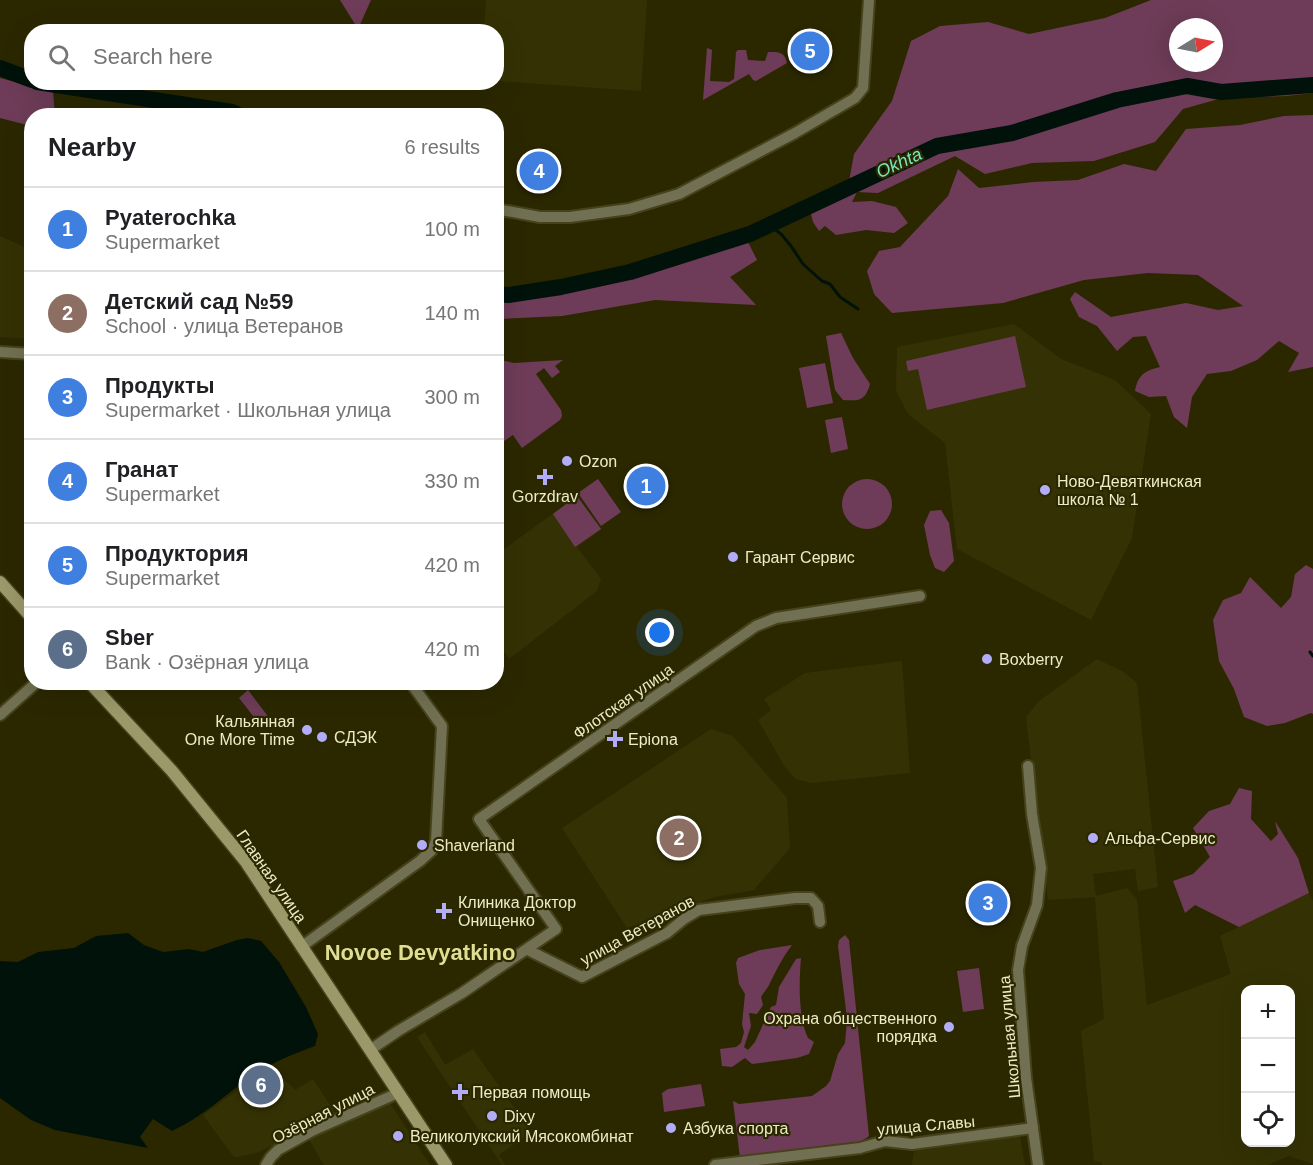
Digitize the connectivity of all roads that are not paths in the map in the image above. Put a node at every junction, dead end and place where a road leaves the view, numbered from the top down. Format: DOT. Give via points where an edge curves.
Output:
graph roads {
  1 [pos="869,0"];
  2 [pos="504,210"];
  3 [pos="0,352"];
  4 [pos="24,354"];
  5 [pos="0,582"];
  6 [pos="920,596"];
  7 [pos="24,609"];
  8 [pos="28,690"];
  9 [pos="96,690"];
  10 [pos="416,690"];
  11 [pos="0,715"];
  12 [pos="1029,766"];
  13 [pos="820,922"];
  14 [pos="301,947"];
  15 [pos="528,950"];
  16 [pos="370,1050"];
  17 [pos="398,1093"];
  18 [pos="1033,1128"];
  19 [pos="266,1165"];
  20 [pos="446,1165"];
  21 [pos="716,1165"];
  22 [pos="1038,1165"];
  1 -- 2 [label="street" via="863,88 855,98 679,194 629,209 570,217"];
  3 -- 4 [label="street"];
  5 -- 7 [label="main road"];
  6 -- 15 [label="street, Флотская улица" via="776,618 756,626 479,819 556,929"];
  8 -- 11 [label="street"];
  9 -- 14 [label="main road, Главная улица" via="172,771 246,862"];
  10 -- 14 [label="street" via="442,726 438,818 432,850"];
  12 -- 18 [label="street, Школьная улица" via="1041,868 1036,905 1018,970"];
  13 -- 15 [label="street, улица Ветеранов" via="818,906 811,898 703,909 667,933 582,977"];
  14 -- 16 [label="main road, Главная улица"];
  15 -- 16 [label="street"];
  16 -- 17 [label="main road, Главная улица"];
  17 -- 19 [label="street, Озёрная улица" via="314,1130 278,1150"];
  17 -- 20 [label="main road, Главная улица"];
  18 -- 21 [label="street, улица Славы" via="912,1144 885,1141 860,1148"];
  18 -- 22 [label="street, Школьная улица"];
}
